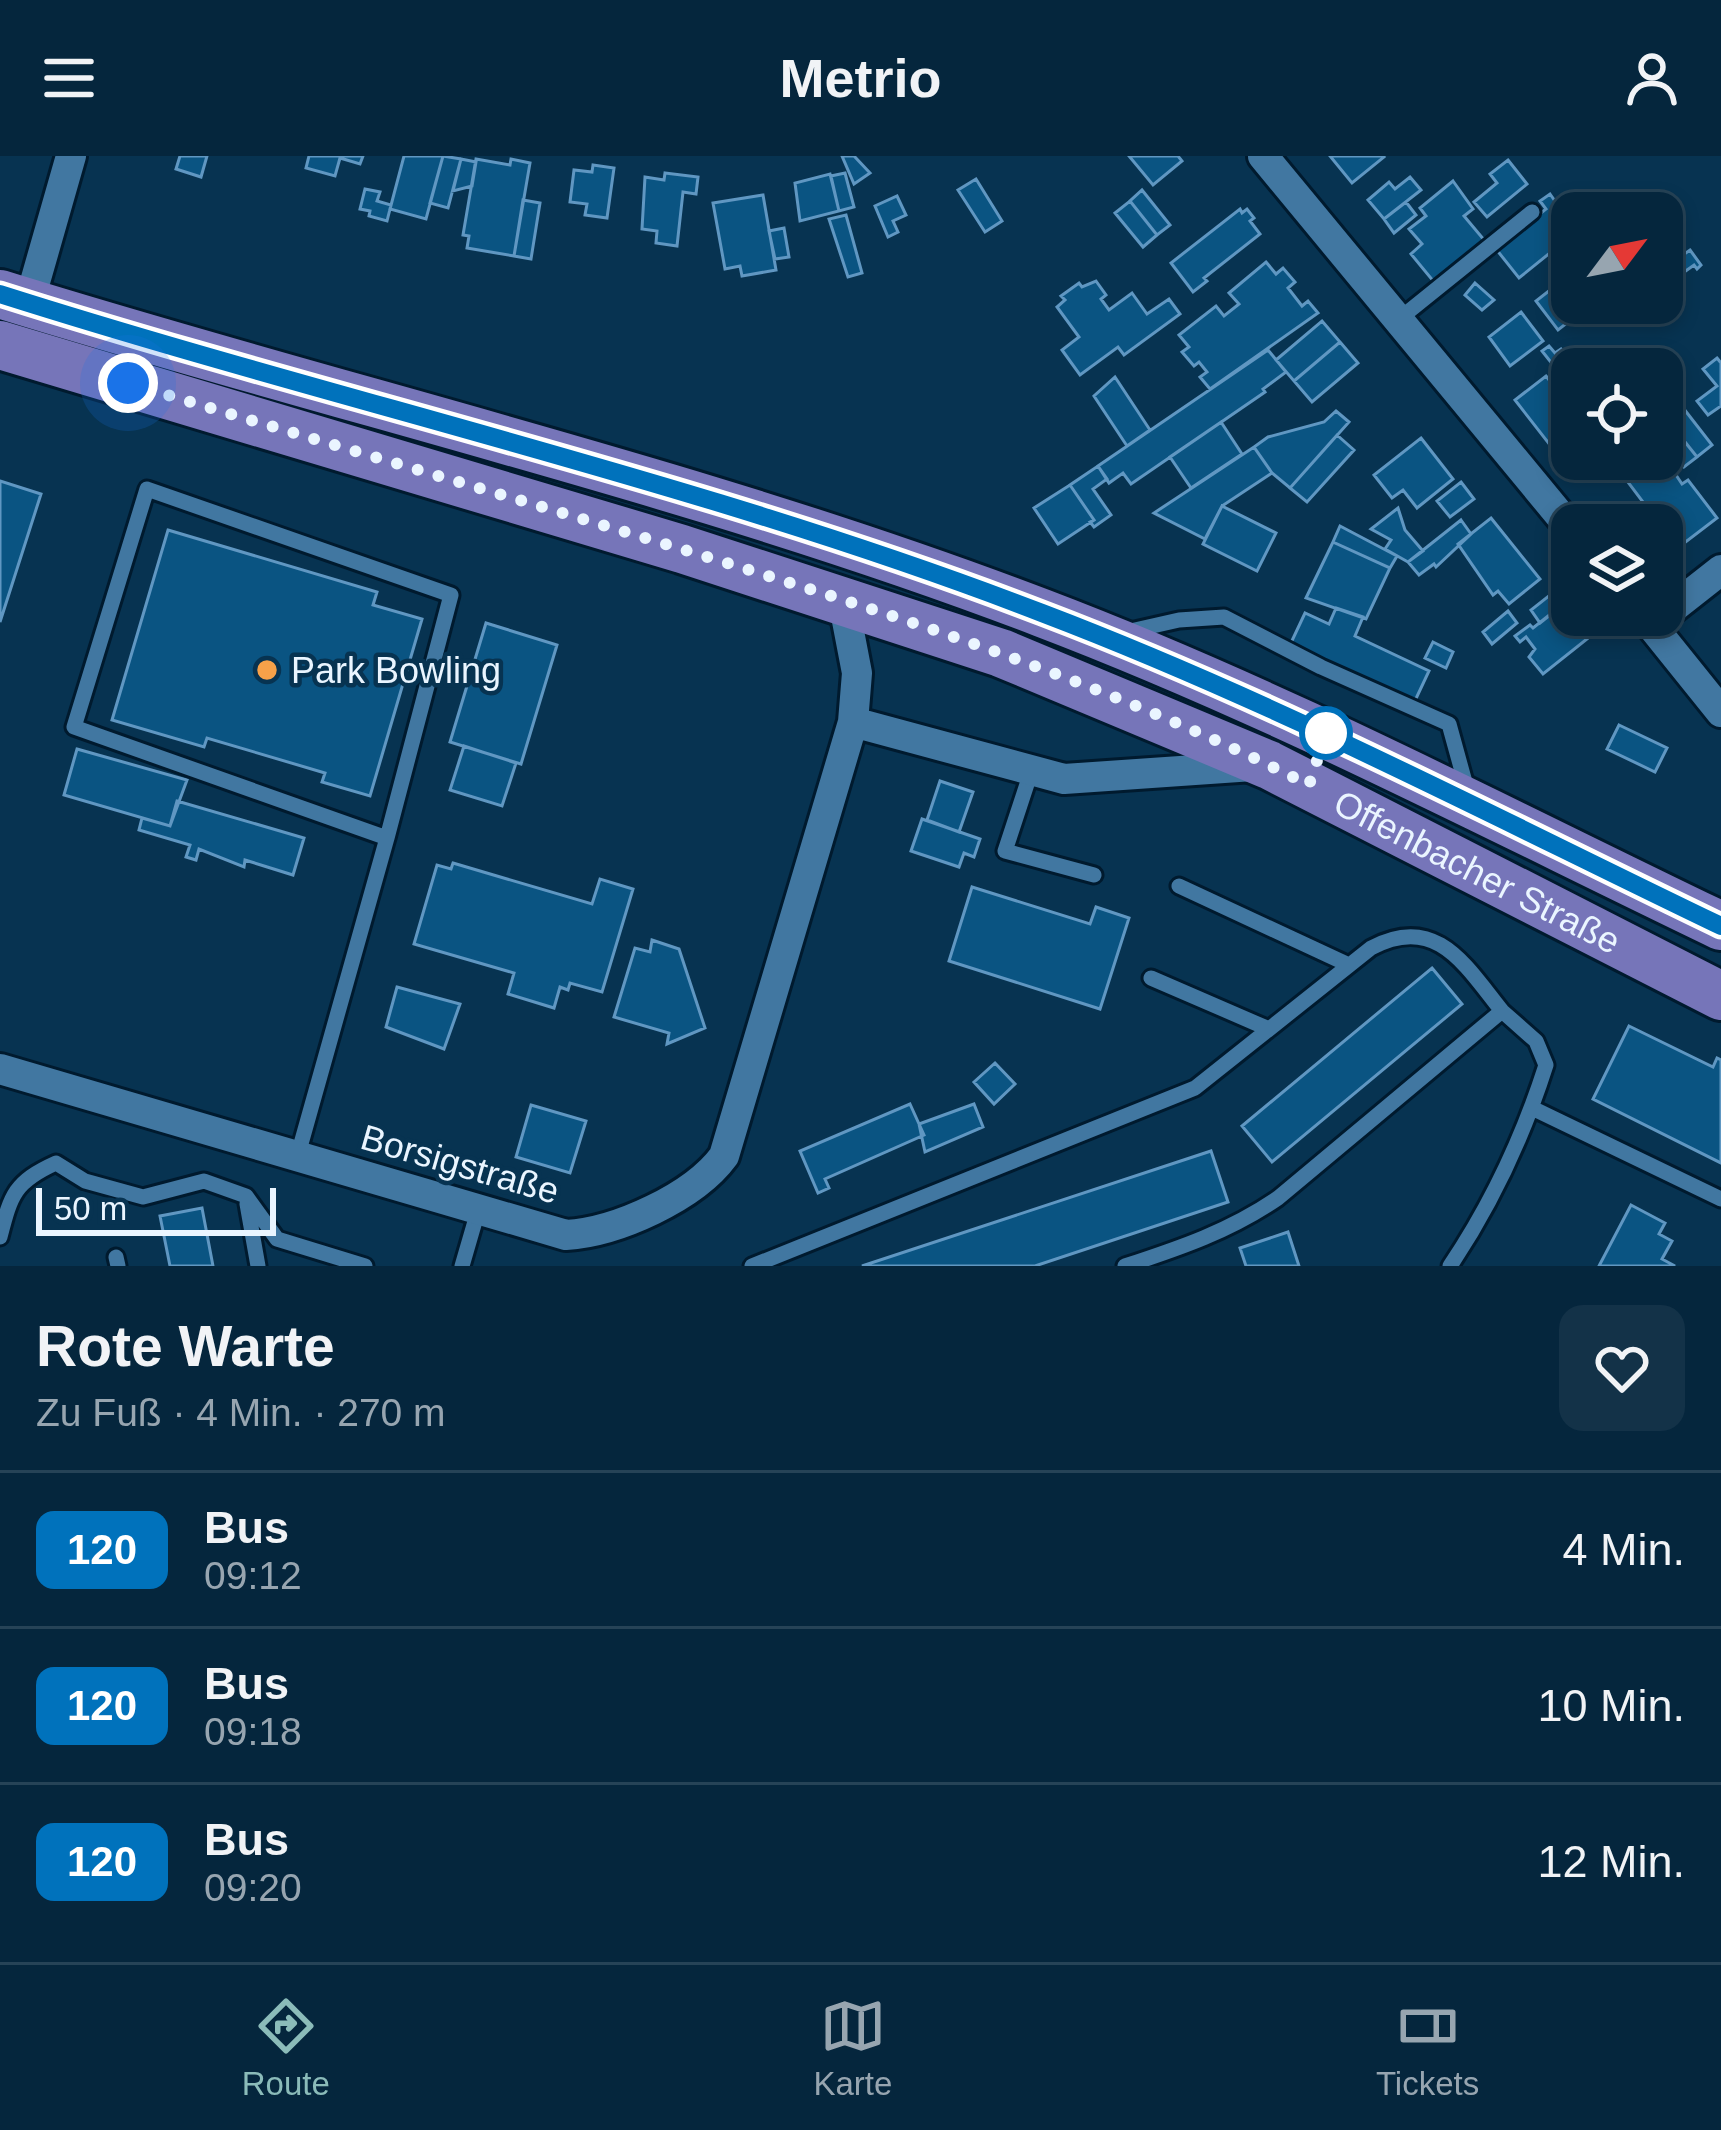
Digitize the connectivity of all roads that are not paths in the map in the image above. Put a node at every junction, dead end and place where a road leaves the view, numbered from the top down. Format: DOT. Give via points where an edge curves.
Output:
graph roads {
  1 [pos="71,156"];
  2 [pos="1263,156"];
  3 [pos="1532,212"];
  4 [pos="15,299"];
  5 [pos="1398,320"];
  6 [pos="0,345"];
  7 [pos="1551,505"];
  8 [pos="1721,570"];
  9 [pos="1683,596"];
  10 [pos="843,600"];
  11 [pos="1660,636"];
  12 [pos="1721,712"];
  13 [pos="853,722"];
  14 [pos="1269,765"];
  15 [pos="1031,772"];
  16 [pos="386,838"];
  17 [pos="1094,875"];
  18 [pos="1179,886"];
  19 [pos="1642,888"];
  20 [pos="1721,895"];
  21 [pos="1721,926"];
  22 [pos="1349,965"];
  23 [pos="1150,978"];
  24 [pos="1721,996"];
  25 [pos="1502,1011"];
  26 [pos="1269,1029"];
  27 [pos="0,1069"];
  28 [pos="1532,1108"];
  29 [pos="297,1158"];
  30 [pos="246,1196"];
  31 [pos="1721,1199"];
  32 [pos="478,1211"];
  33 [pos="0,1237"];
  34 [pos="258,1266"];
  35 [pos="364,1266"];
  36 [pos="462,1266"];
  37 [pos="752,1266"];
  38 [pos="1125,1266"];
  39 [pos="1450,1266"];
  1 -- 4 [label="street"];
  2 -- 5 [label="street"];
  3 -- 5 [label="lane"];
  4 -- 19 [label="main road, Offenbacher Straße" via="970,586 1270,707"];
  5 -- 7 [label="street"];
  6 -- 10 [label="main road, Offenbacher Straße"];
  8 -- 9 [label="street"];
  10 -- 13 [label="street, Borsigstraße" via="857,673"];
  10 -- 14 [label="main road, Offenbacher Straße" via="1001,653"];
  11 -- 12 [label="street"];
  13 -- 15 [label="street"];
  13 -- 32 [label="street, Borsigstraße" via="715,1168 696,1187 590,1233 566,1235"];
  14 -- 15 [label="street" via="1090,779"];
  14 -- 24 [label="main road, Offenbacher Straße"];
  15 -- 17 [label="lane" via="1005,851"];
  16 -- 16 [label="lane" via="74,727 147,489 452,595"];
  16 -- 29 [label="lane"];
  18 -- 22 [label="lane"];
  19 -- 20 [label="street"];
  19 -- 21 [label="main road, Offenbacher Straße"];
  22 -- 25 [label="lane" via="1390,938 1427,938 1464,963"];
  22 -- 26 [label="lane"];
  23 -- 26 [label="lane"];
  25 -- 28 [label="lane" via="1546,1057"];
  25 -- 38 [label="lane" via="1242,1223"];
  26 -- 37 [label="lane" via="1195,1088"];
  27 -- 29 [label="street, Borsigstraße"];
  28 -- 31 [label="lane"];
  28 -- 39 [label="lane"];
  29 -- 32 [label="street, Borsigstraße"];
  30 -- 33 [label="lane" via="204,1181 143,1196 86,1181 56,1163 11,1195"];
  30 -- 34 [label="lane"];
  30 -- 35 [label="lane" via="278,1239"];
  32 -- 36 [label="lane"];
}
